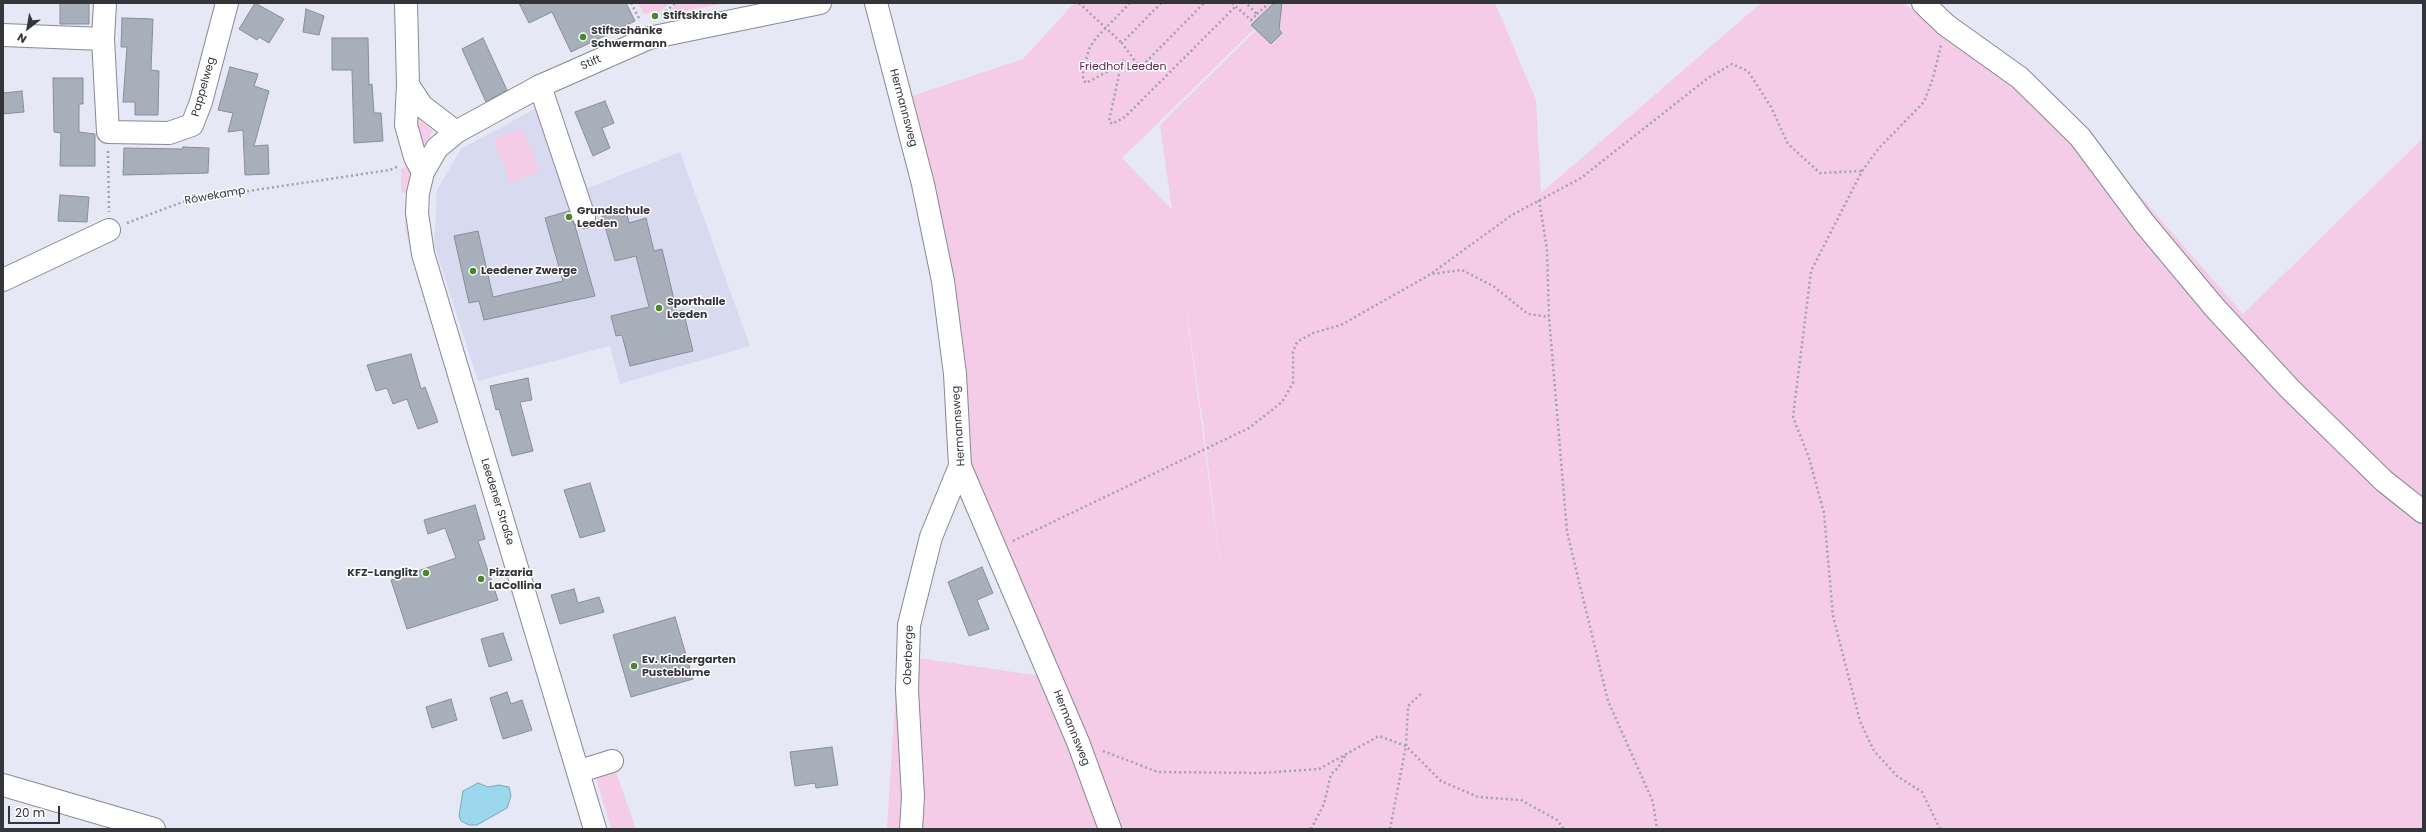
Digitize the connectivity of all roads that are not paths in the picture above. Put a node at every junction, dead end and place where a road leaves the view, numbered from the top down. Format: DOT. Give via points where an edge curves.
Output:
graph roads {
  1 [pos="105,3"];
  2 [pos="227,3"];
  3 [pos="406,3"];
  4 [pos="876,3"];
  5 [pos="1924,3"];
  6 [pos="813,4"];
  7 [pos="3,35"];
  8 [pos="103,39"];
  9 [pos="408,85"];
  10 [pos="540,86"];
  11 [pos="456,132"];
  12 [pos="419,164"];
  13 [pos="584,217"];
  14 [pos="109,230"];
  15 [pos="3,280"];
  16 [pos="960,466"];
  17 [pos="2423,512"];
  18 [pos="612,761"];
  19 [pos="580,770"];
  20 [pos="3,785"];
  21 [pos="154,829"];
  22 [pos="595,829"];
  23 [pos="910,829"];
  24 [pos="1110,829"];
  1 -- 8 [label="street"];
  2 -- 8 [label="street, Pappelweg" via="201,102 192,125 169,133 108,132"];
  3 -- 9 [label="street"];
  4 -- 16 [label="street, Hermannsweg" via="923,184 943,281 955,374"];
  5 -- 17 [label="street" via="1946,25 2020,78 2080,137 2144,223 2220,314 2295,394 2384,481"];
  6 -- 10 [label="street, Stift" via="661,34"];
  7 -- 8 [label="street"];
  9 -- 11 [label="street" via="422,106"];
  9 -- 12 [label="street" via="406,125"];
  10 -- 11 [label="street, Stift"];
  10 -- 13 [label="street"];
  11 -- 12 [label="street, Stift"];
  12 -- 19 [label="street, Leedener Straße" via="417,213 423,254"];
  14 -- 15 [label="street"];
  16 -- 23 [label="street, Oberberge" via="931,537 909,625 907,690 912,797"];
  16 -- 24 [label="street, Hermannsweg" via="1078,742"];
  18 -- 19 [label="street"];
  19 -- 22 [label="street, Leedener Straße"];
  20 -- 21 [label="street"];
}
